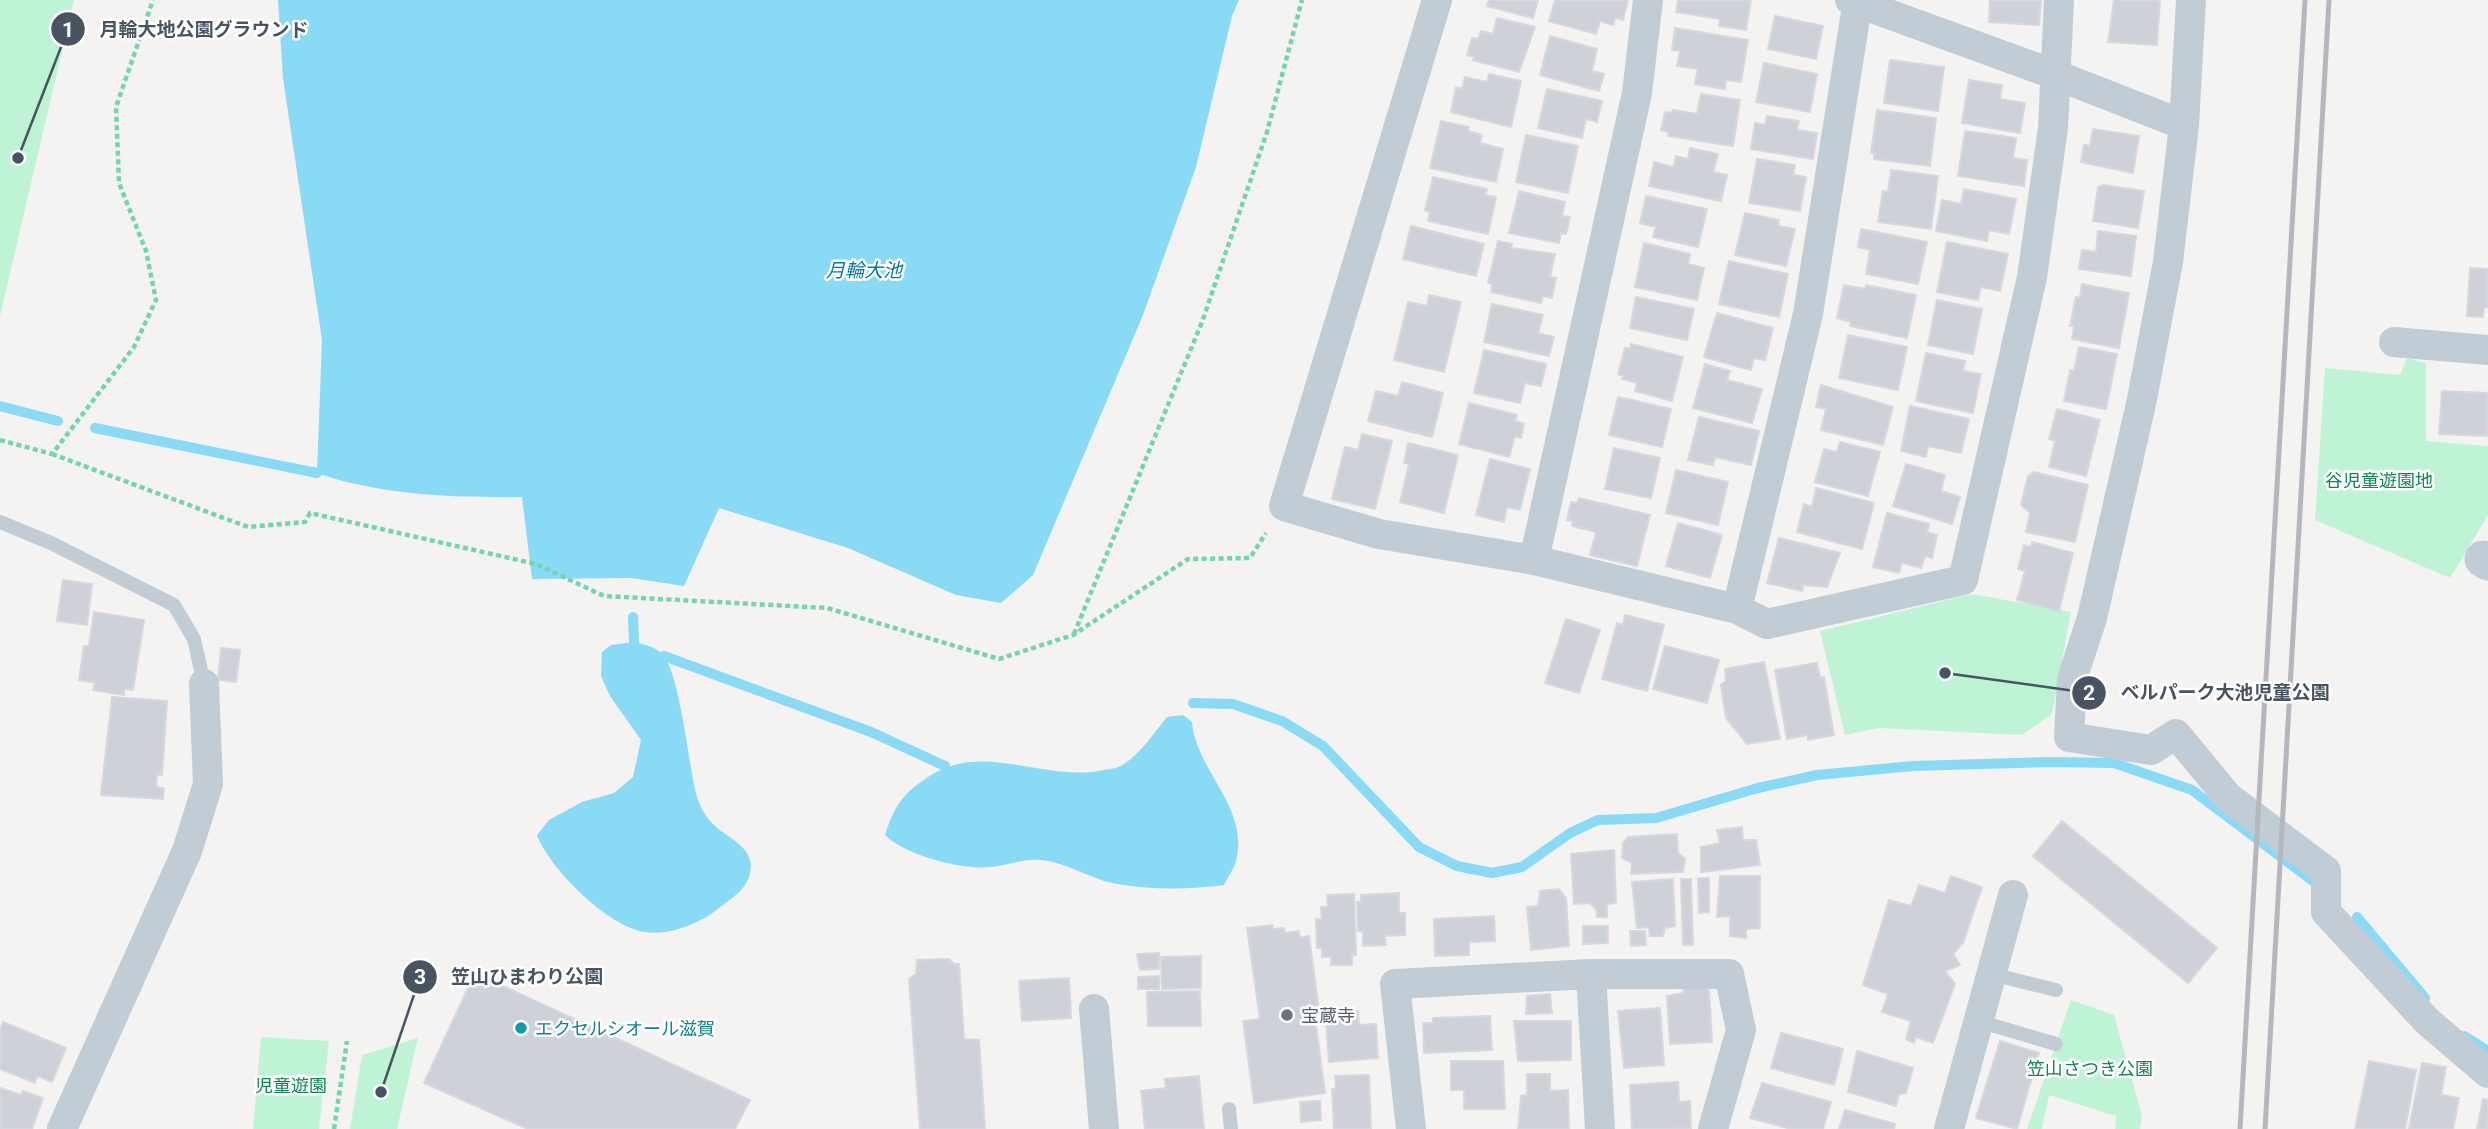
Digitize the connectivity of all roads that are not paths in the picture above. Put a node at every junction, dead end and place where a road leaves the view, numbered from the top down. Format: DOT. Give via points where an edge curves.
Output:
graph roads {
  1 [pos="1437,0"];
  2 [pos="1648,0"];
  3 [pos="2059,0"];
  4 [pos="2191,0"];
  5 [pos="1856,1"];
  6 [pos="2056,75"];
  7 [pos="2184,125"];
  8 [pos="2393,342"];
  9 [pos="2488,350"];
  10 [pos="0,522"];
  11 [pos="1534,560"];
  12 [pos="1737,609"];
  13 [pos="204,684"];
  14 [pos="2013,895"];
  15 [pos="1591,974"];
  16 [pos="1992,974"];
  17 [pos="2056,990"];
  18 [pos="1094,1009"];
  19 [pos="1979,1021"];
  20 [pos="2056,1044"];
  21 [pos="2488,1073"];
  22 [pos="1229,1109"];
  23 [pos="62,1129"];
  24 [pos="1104,1129"];
  25 [pos="1230,1129"];
  26 [pos="1410,1129"];
  27 [pos="1600,1129"];
  28 [pos="1713,1129"];
  29 [pos="1949,1129"];
  1 -- 11 [label="street" via="1284,506 1379,534"];
  2 -- 11 [label="street" via="1637,93"];
  3 -- 6 [label="street"];
  4 -- 7 [label="street"];
  5 -- 6 [label="street"];
  5 -- 12 [label="street" via="1808,314"];
  6 -- 7 [label="street"];
  6 -- 12 [label="street" via="2032,277 1963,580 1767,624"];
  7 -- 21 [label="street" via="2163,288 2095,605 2072,679 2069,737 2151,750 2176,734 2228,797 2326,871 2326,912 2427,1021"];
  8 -- 9 [label="street"];
  10 -- 13 [label="lane" via="174,605 194,639"];
  11 -- 12 [label="street"];
  13 -- 23 [label="street" via="208,784 187,851"];
  14 -- 16 [label="street"];
  15 -- 26 [label="street" via="1395,984"];
  15 -- 27 [label="street"];
  15 -- 28 [label="street" via="1729,974 1741,1030"];
  16 -- 17 [label="lane"];
  16 -- 19 [label="street"];
  18 -- 24 [label="street"];
  19 -- 20 [label="lane"];
  19 -- 29 [label="street"];
  22 -- 25 [label="lane"];
}
